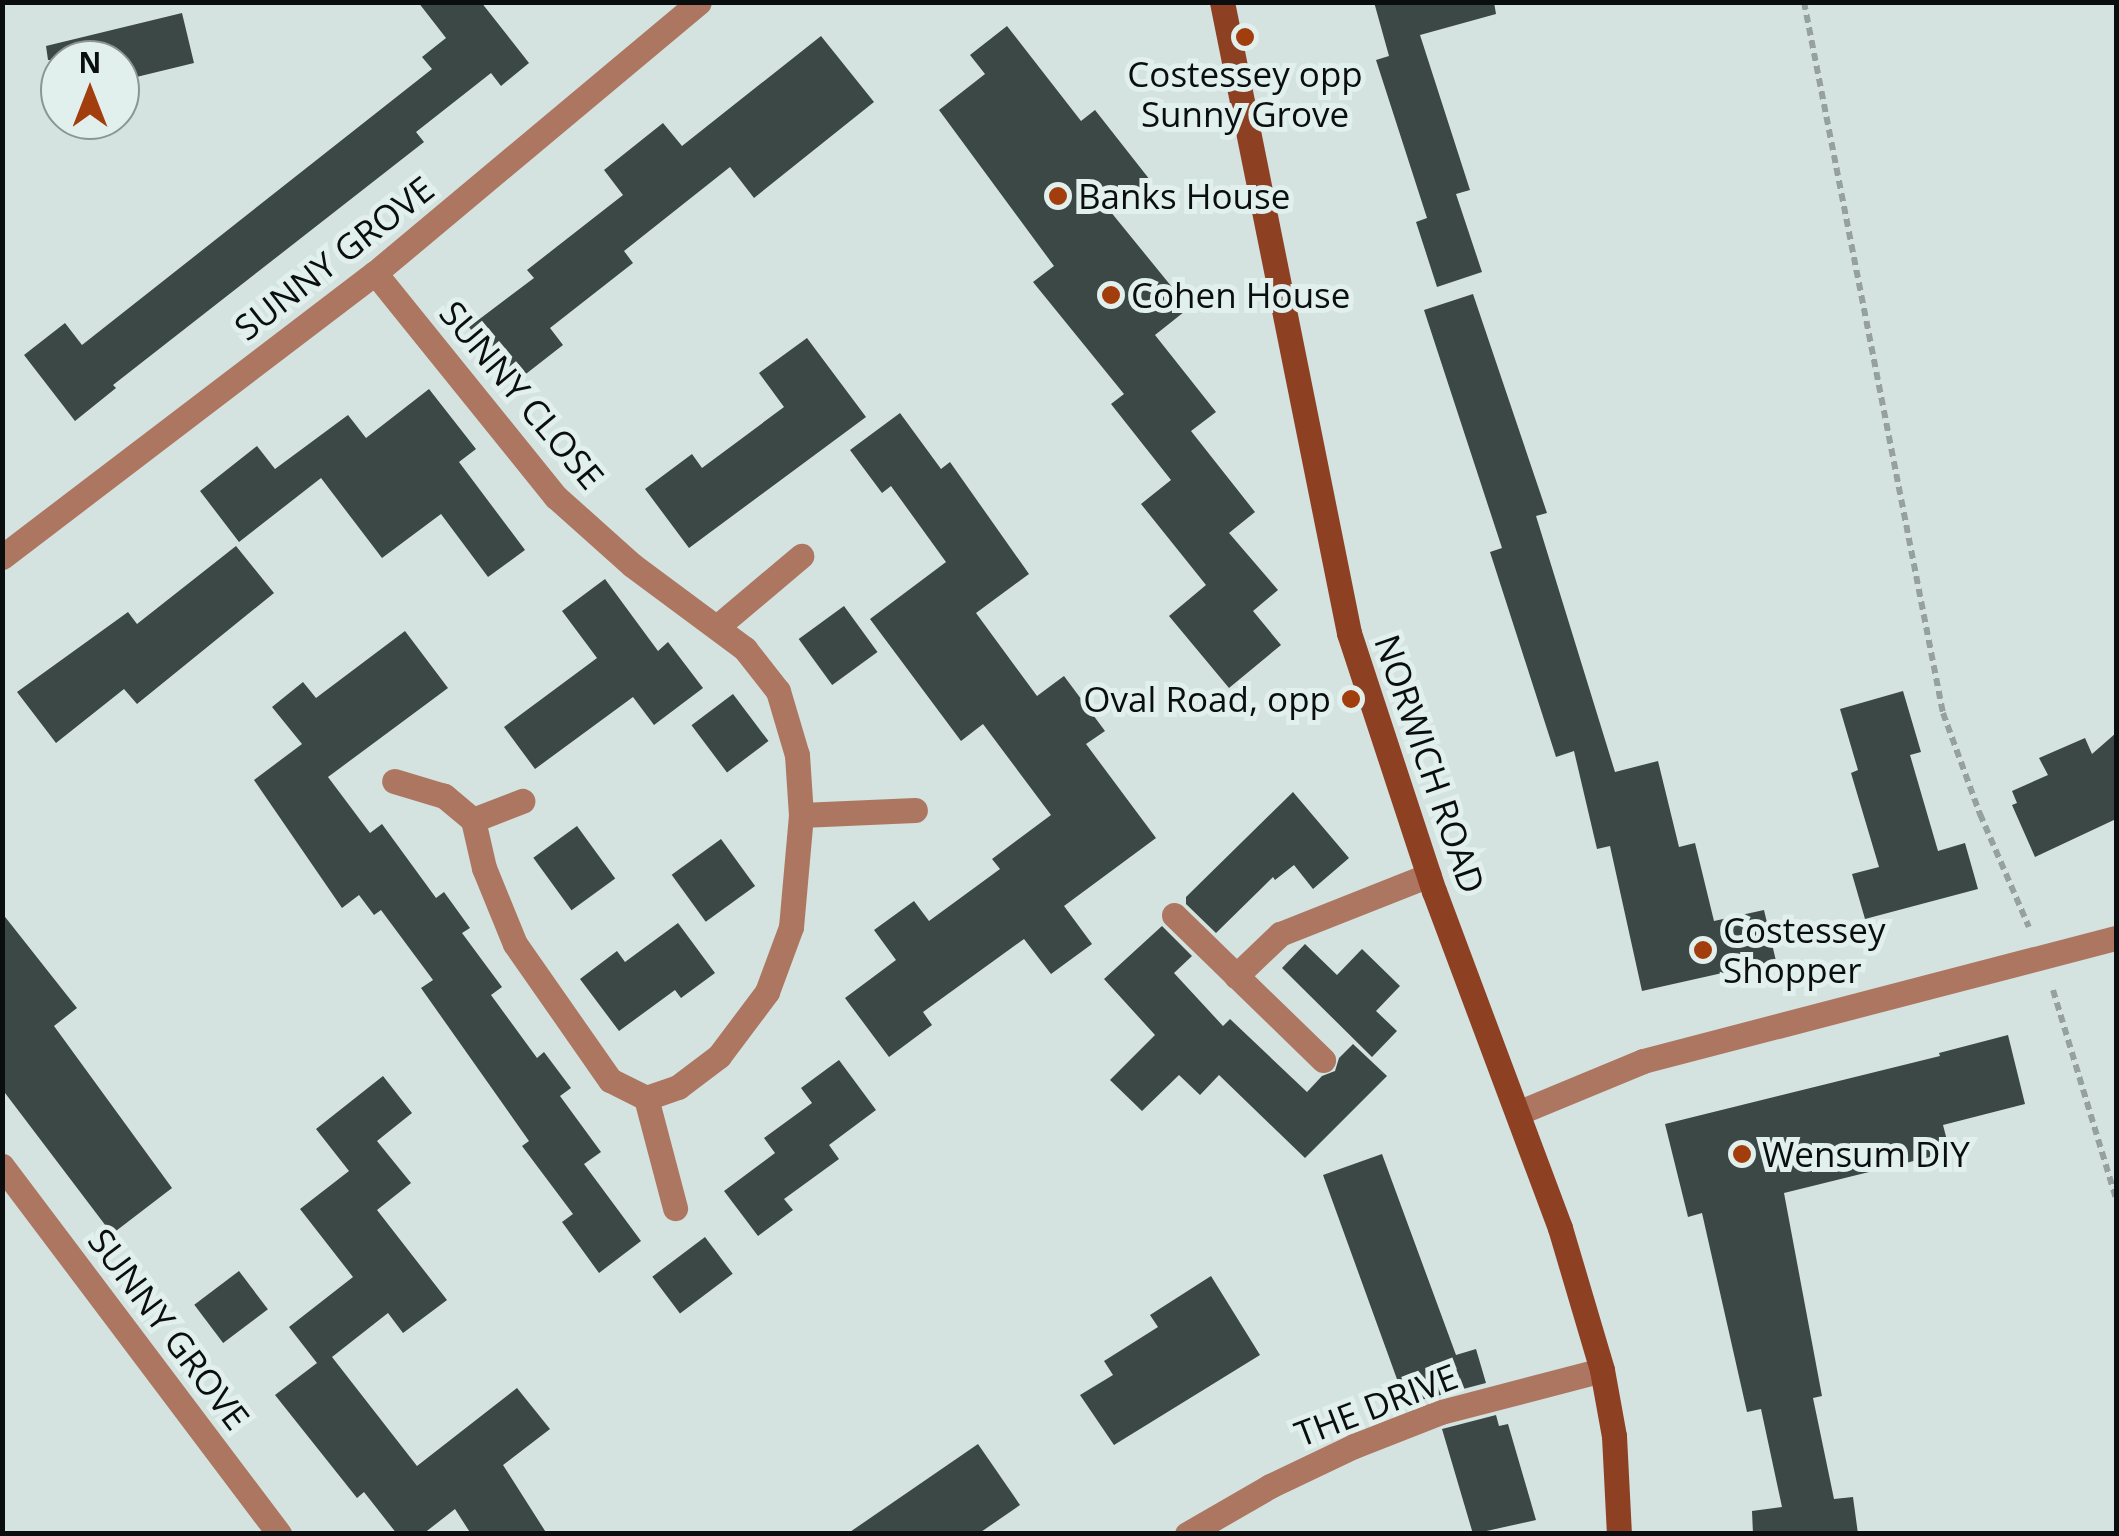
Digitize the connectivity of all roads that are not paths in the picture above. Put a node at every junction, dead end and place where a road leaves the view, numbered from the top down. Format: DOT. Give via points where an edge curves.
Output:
graph roads {
  1 [pos="699,2"];
  2 [pos="1222,2"];
  3 [pos="376,274"];
  4 [pos="802,556"];
  5 [pos="2,557"];
  6 [pos="718,626"];
  7 [pos="394,781"];
  8 [pos="522,801"];
  9 [pos="915,810"];
  10 [pos="802,815"];
  11 [pos="474,820"];
  12 [pos="1429,875"];
  13 [pos="1174,916"];
  14 [pos="2116,938"];
  15 [pos="1236,976"];
  16 [pos="1322,1060"];
  17 [pos="646,1098"];
  18 [pos="1520,1112"];
  19 [pos="2,1166"];
  20 [pos="674,1208"];
  21 [pos="1602,1370"];
  22 [pos="279,1534"];
  23 [pos="1187,1534"];
  24 [pos="1619,1534"];
  1 -- 3 [label="street, SUNNY GROVE"];
  2 -- 12 [label="street, NORWICH ROAD" via="1328,550 1372,713"];
  3 -- 5 [label="street, SUNNY GROVE"];
  3 -- 6 [label="street, SUNNY CLOSE" via="556,497 632,565"];
  4 -- 6 [label="street"];
  6 -- 10 [label="street, SUNNY CLOSE" via="746,648 778,692 797,755"];
  7 -- 11 [label="street" via="444,796"];
  8 -- 11 [label="street"];
  9 -- 10 [label="street"];
  10 -- 17 [label="street, SUNNY CLOSE" via="791,927 767,992 719,1056 678,1087"];
  11 -- 17 [label="street" via="484,868 516,944 610,1080"];
  12 -- 15 [label="street" via="1280,934"];
  12 -- 18 [label="street, NORWICH ROAD"];
  13 -- 15 [label="street"];
  14 -- 18 [label="street" via="1642,1061"];
  15 -- 16 [label="street"];
  17 -- 20 [label="street"];
  18 -- 21 [label="street, NORWICH ROAD"];
  19 -- 22 [label="street, SUNNY GROVE"];
  21 -- 23 [label="street, THE DRIVE" via="1442,1412 1354,1446"];
  21 -- 24 [label="street, NORWICH ROAD" via="1614,1436"];
}
